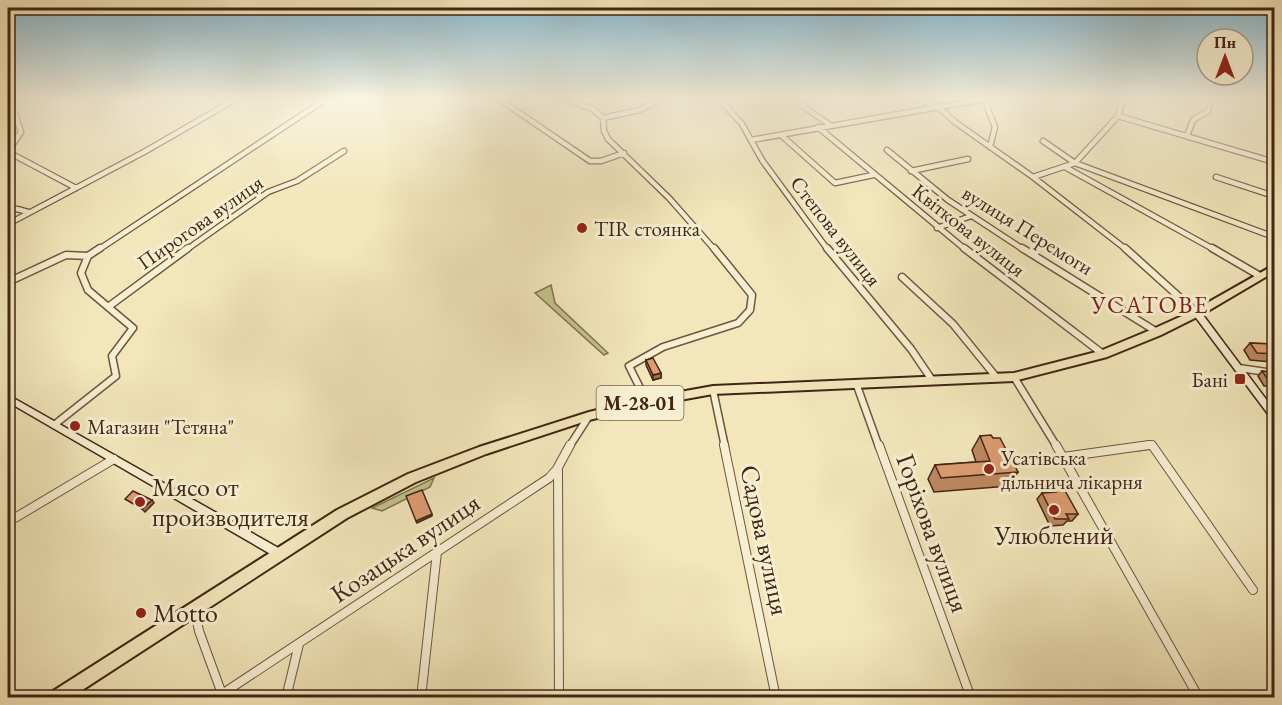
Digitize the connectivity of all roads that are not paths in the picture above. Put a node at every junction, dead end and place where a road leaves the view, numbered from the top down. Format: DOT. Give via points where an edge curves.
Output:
graph roads {
  1 [pos="21,132"];
  2 [pos="179,132"];
  3 [pos="276,132"];
  4 [pos="547,132"];
  5 [pos="605,132"];
  6 [pos="746,132"];
  7 [pos="797,132"];
  8 [pos="823,132"];
  9 [pos="970,132"];
  10 [pos="994,132"];
  11 [pos="1104,132"];
  12 [pos="1173,132"];
  13 [pos="1189,132"];
  14 [pos="781,135"];
  15 [pos="1187,136"];
  16 [pos="751,140"];
  17 [pos="1043,141"];
  18 [pos="990,147"];
  19 [pos="8,150"];
  20 [pos="887,150"];
  21 [pos="344,151"];
  22 [pos="624,153"];
  23 [pos="968,159"];
  24 [pos="1275,162"];
  25 [pos="1076,163"];
  26 [pos="1065,167"];
  27 [pos="911,171"];
  28 [pos="873,175"];
  29 [pos="1033,177"];
  30 [pos="1216,177"];
  31 [pos="76,188"];
  32 [pos="1275,196"];
  33 [pos="8,211"];
  34 [pos="28,212"];
  35 [pos="971,216"];
  36 [pos="8,224"];
  37 [pos="937,228"];
  38 [pos="1275,237"];
  39 [pos="88,256"];
  40 [pos="1274,270"];
  41 [pos="1260,276"];
  42 [pos="902,277"];
  43 [pos="8,282"];
  44 [pos="108,307"];
  45 [pos="1197,313"];
  46 [pos="1157,332"];
  47 [pos="1103,354"];
  48 [pos="1239,368"];
  49 [pos="1275,373"];
  50 [pos="1014,377"];
  51 [pos="998,378"];
  52 [pos="932,380"];
  53 [pos="856,383"];
  54 [pos="713,390"];
  55 [pos="8,398"];
  56 [pos="647,402"];
  57 [pos="589,416"];
  58 [pos="1275,416"];
  59 [pos="54,425"];
  60 [pos="1063,457"];
  61 [pos="114,459"];
  62 [pos="558,470"];
  63 [pos="8,522"];
  64 [pos="437,552"];
  65 [pos="278,553"];
  66 [pos="1253,590"];
  67 [pos="194,607"];
  68 [pos="299,644"];
  69 [pos="55,698"];
  70 [pos="286,698"];
  71 [pos="421,698"];
  72 [pos="559,698"];
  73 [pos="776,698"];
  74 [pos="970,698"];
  75 [pos="1199,698"];
  1 -- 19 [label="street"];
  2 -- 31 [label="street"];
  3 -- 39 [label="street"];
  4 -- 22 [label="street" via="590,161"];
  5 -- 22 [label="street"];
  6 -- 16 [label="street, Степова вулиця"];
  7 -- 14 [label="street"];
  8 -- 28 [label="street, Квіткова вулиця"];
  9 -- 18 [label="street"];
  10 -- 18 [label="street"];
  11 -- 25 [label="street"];
  12 -- 15 [label="street"];
  13 -- 15 [label="street"];
  14 -- 16 [label="street"];
  14 -- 28 [label="street" via="835,183"];
  15 -- 24 [label="street"];
  16 -- 52 [label="street, Степова вулиця" via="803,218"];
  17 -- 25 [label="street"];
  18 -- 29 [label="street"];
  19 -- 31 [label="street"];
  20 -- 27 [label="street, вулиця Перемоги"];
  21 -- 44 [label="street, Пирогова вулиця" via="297,182 268,192 234,214"];
  22 -- 56 [label="street" via="669,198 752,296 750,310 738,322 663,347 630,366"];
  23 -- 27 [label="street"];
  25 -- 26 [label="street"];
  25 -- 38 [label="street"];
  26 -- 29 [label="street"];
  26 -- 41 [label="street"];
  27 -- 35 [label="street, вулиця Перемоги"];
  28 -- 37 [label="street, Квіткова вулиця"];
  29 -- 45 [label="street" via="1116,240"];
  30 -- 32 [label="street"];
  31 -- 34 [label="street"];
  33 -- 34 [label="street"];
  34 -- 36 [label="street"];
  35 -- 37 [label="street"];
  35 -- 46 [label="street, вулиця Перемоги"];
  37 -- 47 [label="street, Квіткова вулиця"];
  39 -- 43 [label="street" via="66,255"];
  39 -- 44 [label="street" via="80,276 88,290"];
  40 -- 41 [label="highway, М-28-01"];
  41 -- 45 [label="highway, М-28-01"];
  42 -- 51 [label="street" via="963,334"];
  44 -- 59 [label="street" via="133,328 112,356 116,376"];
  45 -- 46 [label="highway, М-28-01"];
  45 -- 48 [label="street"];
  46 -- 47 [label="highway, М-28-01"];
  47 -- 50 [label="highway, М-28-01"];
  48 -- 49 [label="street"];
  48 -- 58 [label="street"];
  50 -- 51 [label="highway, М-28-01"];
  50 -- 60 [label="street"];
  51 -- 52 [label="highway, М-28-01"];
  52 -- 53 [label="highway, М-28-01"];
  53 -- 54 [label="highway, М-28-01"];
  53 -- 74 [label="street, Горіхова вулиця"];
  54 -- 56 [label="highway, М-28-01"];
  54 -- 73 [label="street, Садова вулиця"];
  55 -- 59 [label="street"];
  56 -- 57 [label="highway, М-28-01"];
  57 -- 62 [label="street, Козацька вулиця"];
  57 -- 65 [label="highway, М-28-01" via="412,478"];
  59 -- 61 [label="street"];
  60 -- 66 [label="street" via="1152,445"];
  60 -- 75 [label="street"];
  61 -- 63 [label="street"];
  61 -- 65 [label="street"];
  62 -- 64 [label="street, Козацька вулиця"];
  62 -- 72 [label="street"];
  64 -- 68 [label="street, Козацька вулиця"];
  64 -- 71 [label="street"];
  65 -- 67 [label="highway, М-28-01"];
  67 -- 68 [label="street, Козацька вулиця" via="222,694"];
  67 -- 69 [label="highway, М-28-01"];
  68 -- 70 [label="street"];
}
